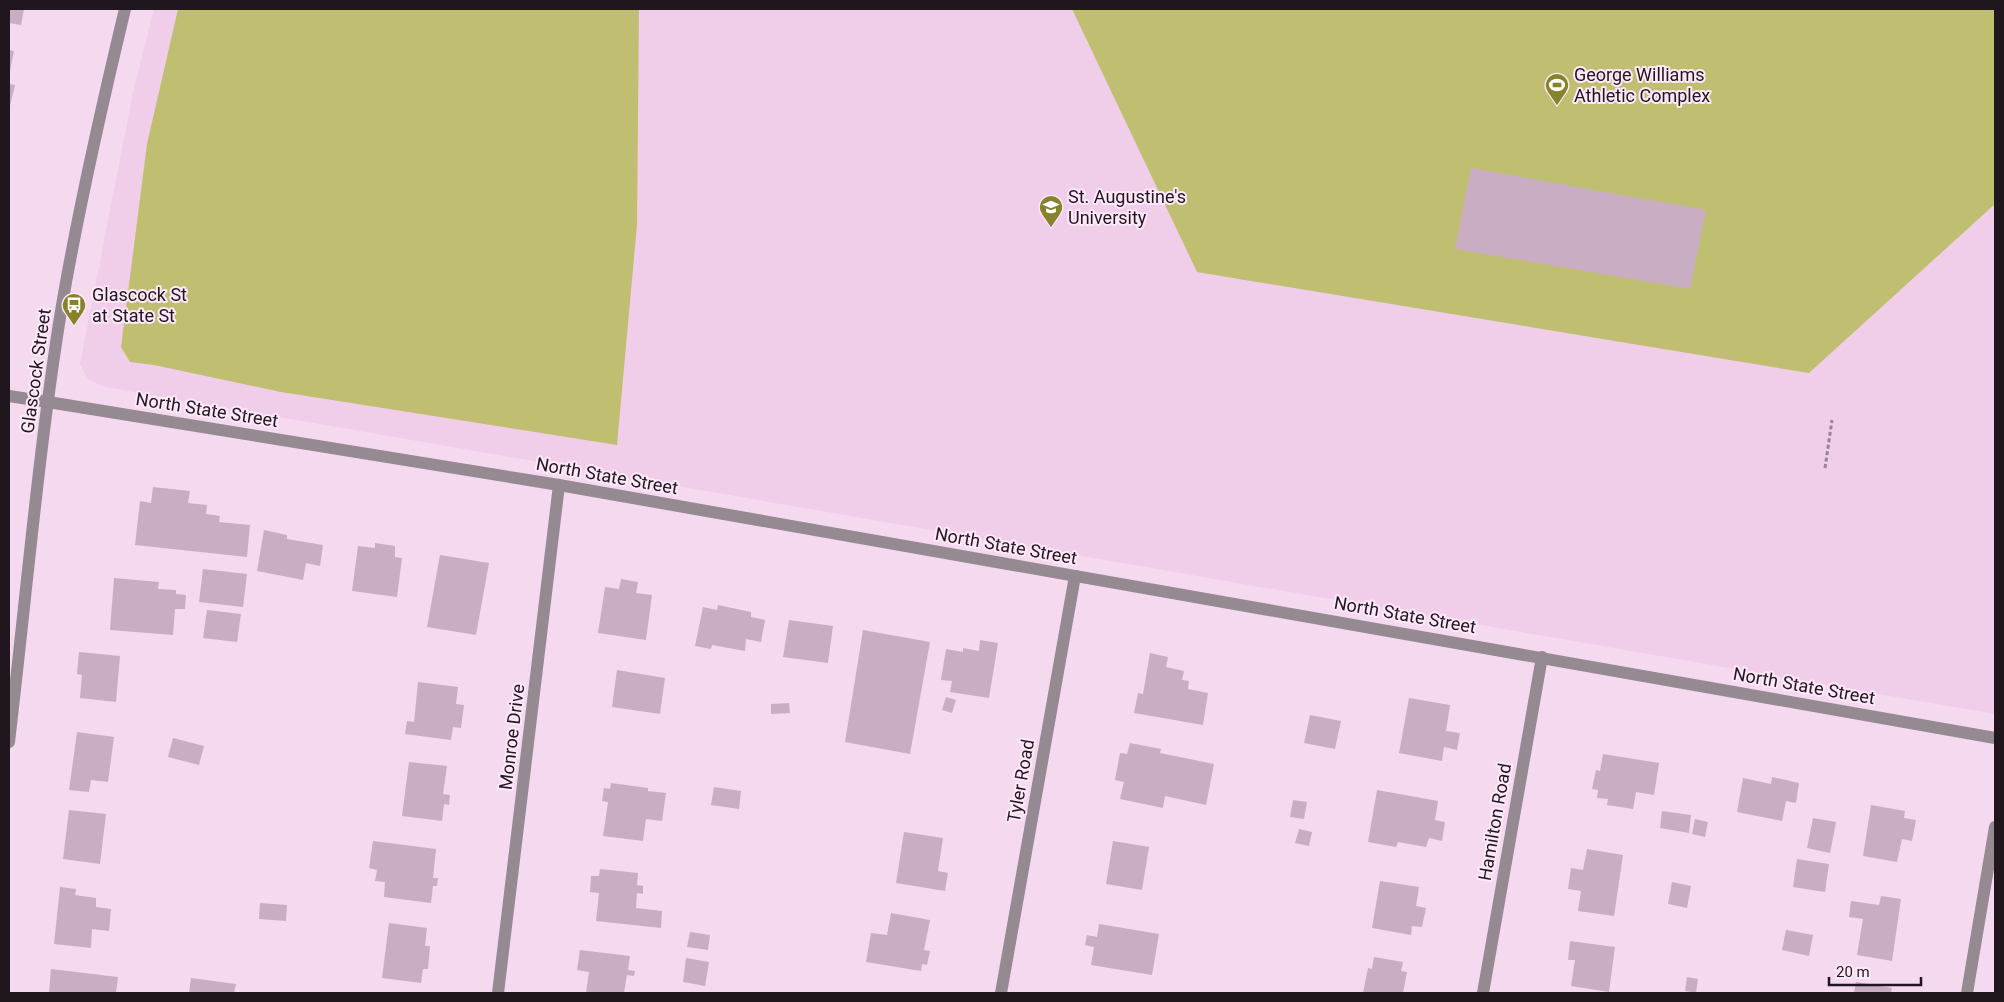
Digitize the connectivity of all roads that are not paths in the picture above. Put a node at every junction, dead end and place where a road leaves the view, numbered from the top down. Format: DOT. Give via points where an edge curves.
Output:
graph roads {
  1 [pos="125,9"];
  2 [pos="9,396"];
  3 [pos="48,402"];
  4 [pos="559,485"];
  5 [pos="1075,576"];
  6 [pos="1542,657"];
  7 [pos="1995,738"];
  8 [pos="9,742"];
  9 [pos="1995,827"];
  10 [pos="498,993"];
  11 [pos="1001,993"];
  12 [pos="1483,993"];
  13 [pos="1967,993"];
  1 -- 3 [label="street, Glascock Street" via="74,236"];
  2 -- 3 [label="street, North State Street"];
  3 -- 4 [label="street, North State Street"];
  3 -- 8 [label="street, Glascock Street"];
  4 -- 5 [label="street, North State Street"];
  4 -- 10 [label="street, Monroe Drive"];
  5 -- 6 [label="street, North State Street"];
  5 -- 11 [label="street, Tyler Road"];
  6 -- 7 [label="street, North State Street"];
  6 -- 12 [label="street, Hamilton Road"];
  9 -- 13 [label="street"];
}
